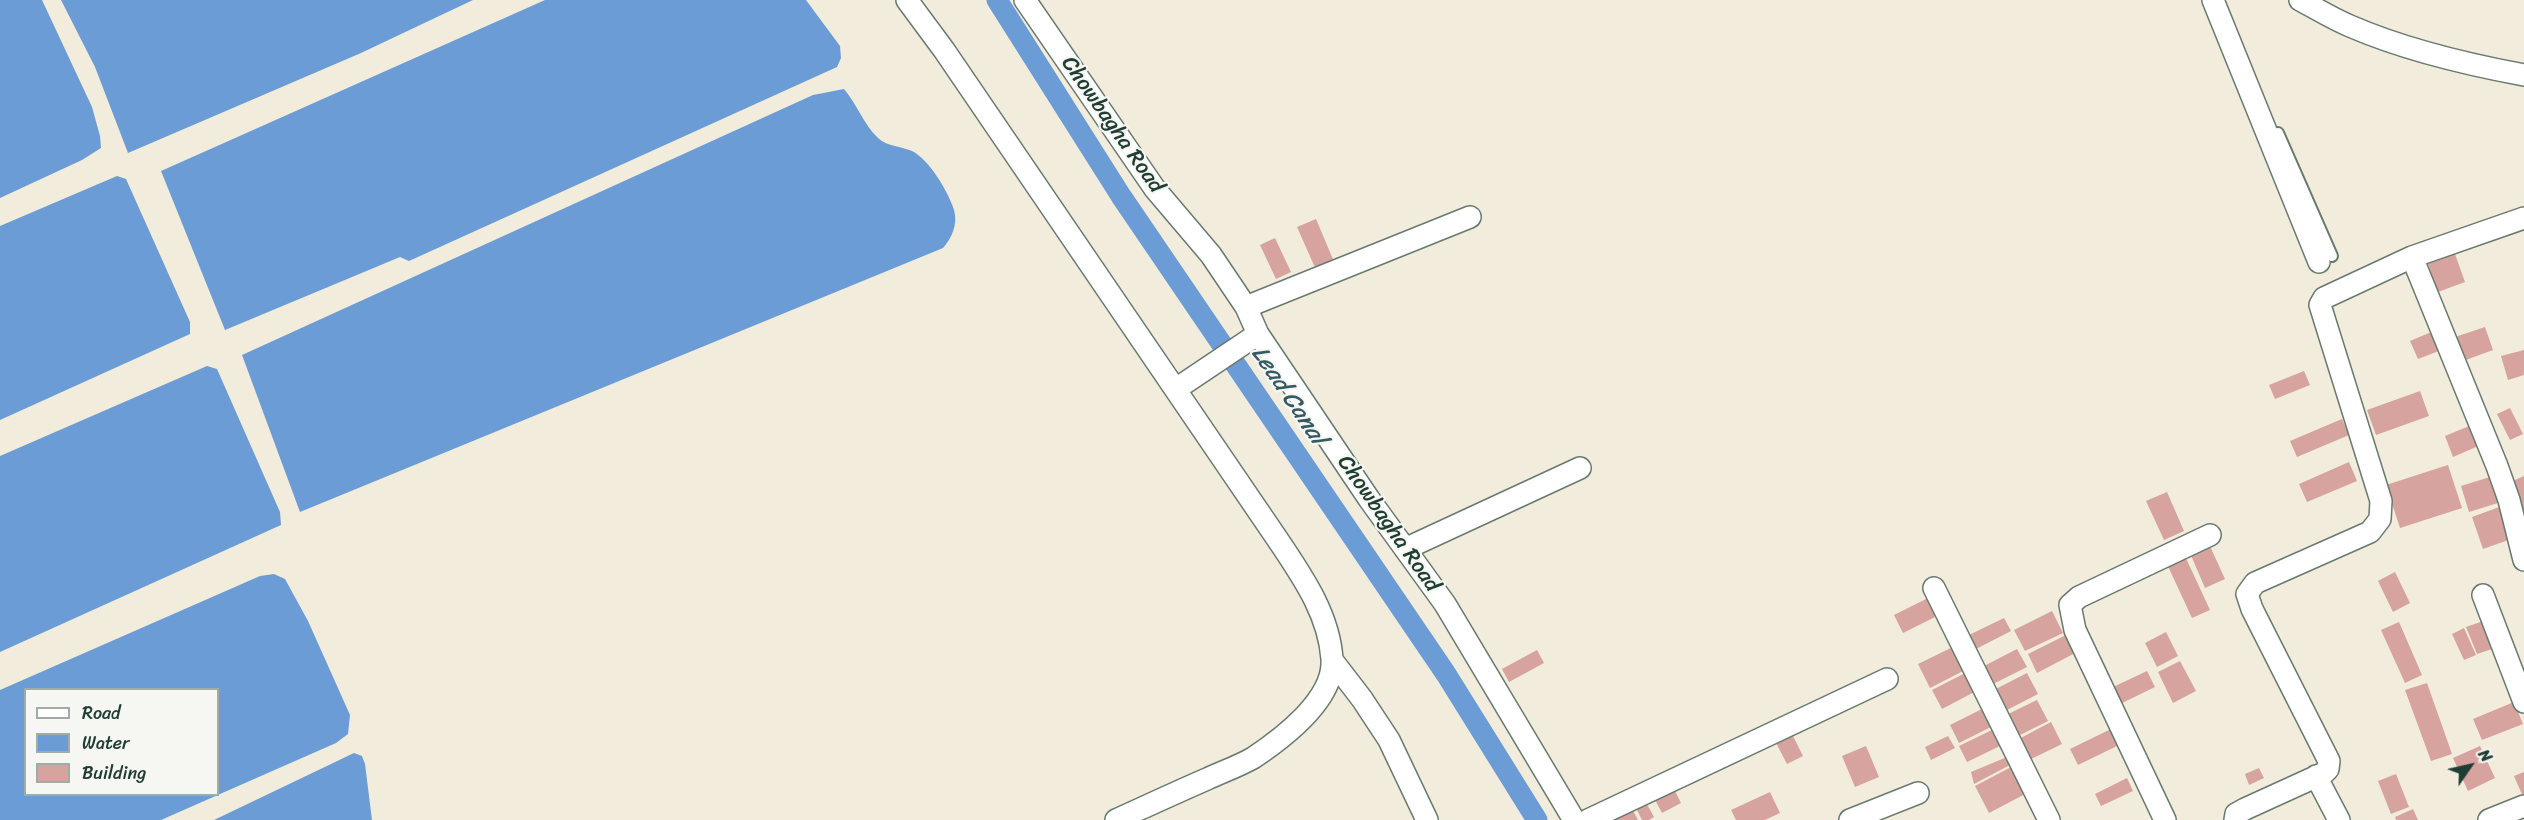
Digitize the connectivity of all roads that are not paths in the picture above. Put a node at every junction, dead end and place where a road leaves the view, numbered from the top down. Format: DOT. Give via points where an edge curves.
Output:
graph roads {
  1 [pos="908,0"];
  2 [pos="1025,0"];
  3 [pos="2213,0"];
  4 [pos="2221,0"];
  5 [pos="2300,0"];
  6 [pos="2524,75"];
  7 [pos="1470,217"];
  8 [pos="2524,218"];
  9 [pos="2412,257"];
  10 [pos="2326,259"];
  11 [pos="1246,307"];
  12 [pos="1258,334"];
  13 [pos="1176,389"];
  14 [pos="1580,468"];
  15 [pos="2210,535"];
  16 [pos="1405,549"];
  17 [pos="2524,560"];
  18 [pos="1934,588"];
  19 [pos="2483,595"];
  20 [pos="1332,660"];
  21 [pos="1887,679"];
  22 [pos="2524,702"];
  23 [pos="2316,776"];
  24 [pos="1918,793"];
  25 [pos="2524,806"];
  26 [pos="1116,820"];
  27 [pos="1427,820"];
  28 [pos="1574,820"];
  29 [pos="1588,820"];
  30 [pos="1850,820"];
  31 [pos="2049,820"];
  32 [pos="2165,820"];
  33 [pos="2235,820"];
  34 [pos="2339,820"];
  35 [pos="2489,820"];
  1 -- 13 [label="street"];
  2 -- 11 [label="street, Chowbagha Road" via="1155,189 1211,255"];
  3 -- 10 [label="street"];
  4 -- 10 [label="lane"];
  5 -- 6 [label="street" via="2388,41"];
  7 -- 11 [label="street"];
  8 -- 9 [label="street"];
  9 -- 17 [label="street" via="2497,466"];
  9 -- 23 [label="street" via="2324,298 2319,305 2380,501 2380,519 2370,532 2255,584 2247,594 2329,761 2328,769"];
  11 -- 12 [label="street, Chowbagha Road"];
  12 -- 13 [label="street"];
  12 -- 16 [label="street, Chowbagha Road"];
  13 -- 20 [label="street" via="1310,588 1327,628"];
  14 -- 16 [label="street"];
  15 -- 32 [label="street" via="2079,597 2070,605 2075,630"];
  16 -- 28 [label="street, Chowbagha Road" via="1445,604"];
  18 -- 31 [label="street"];
  19 -- 22 [label="street"];
  20 -- 26 [label="street" via="1328,685 1317,703 1272,744 1251,759"];
  20 -- 27 [label="street" via="1389,740"];
  21 -- 29 [label="street"];
  23 -- 33 [label="street" via="2245,808 2236,814"];
  23 -- 34 [label="street"];
  24 -- 30 [label="street"];
  25 -- 35 [label="street"];
}
